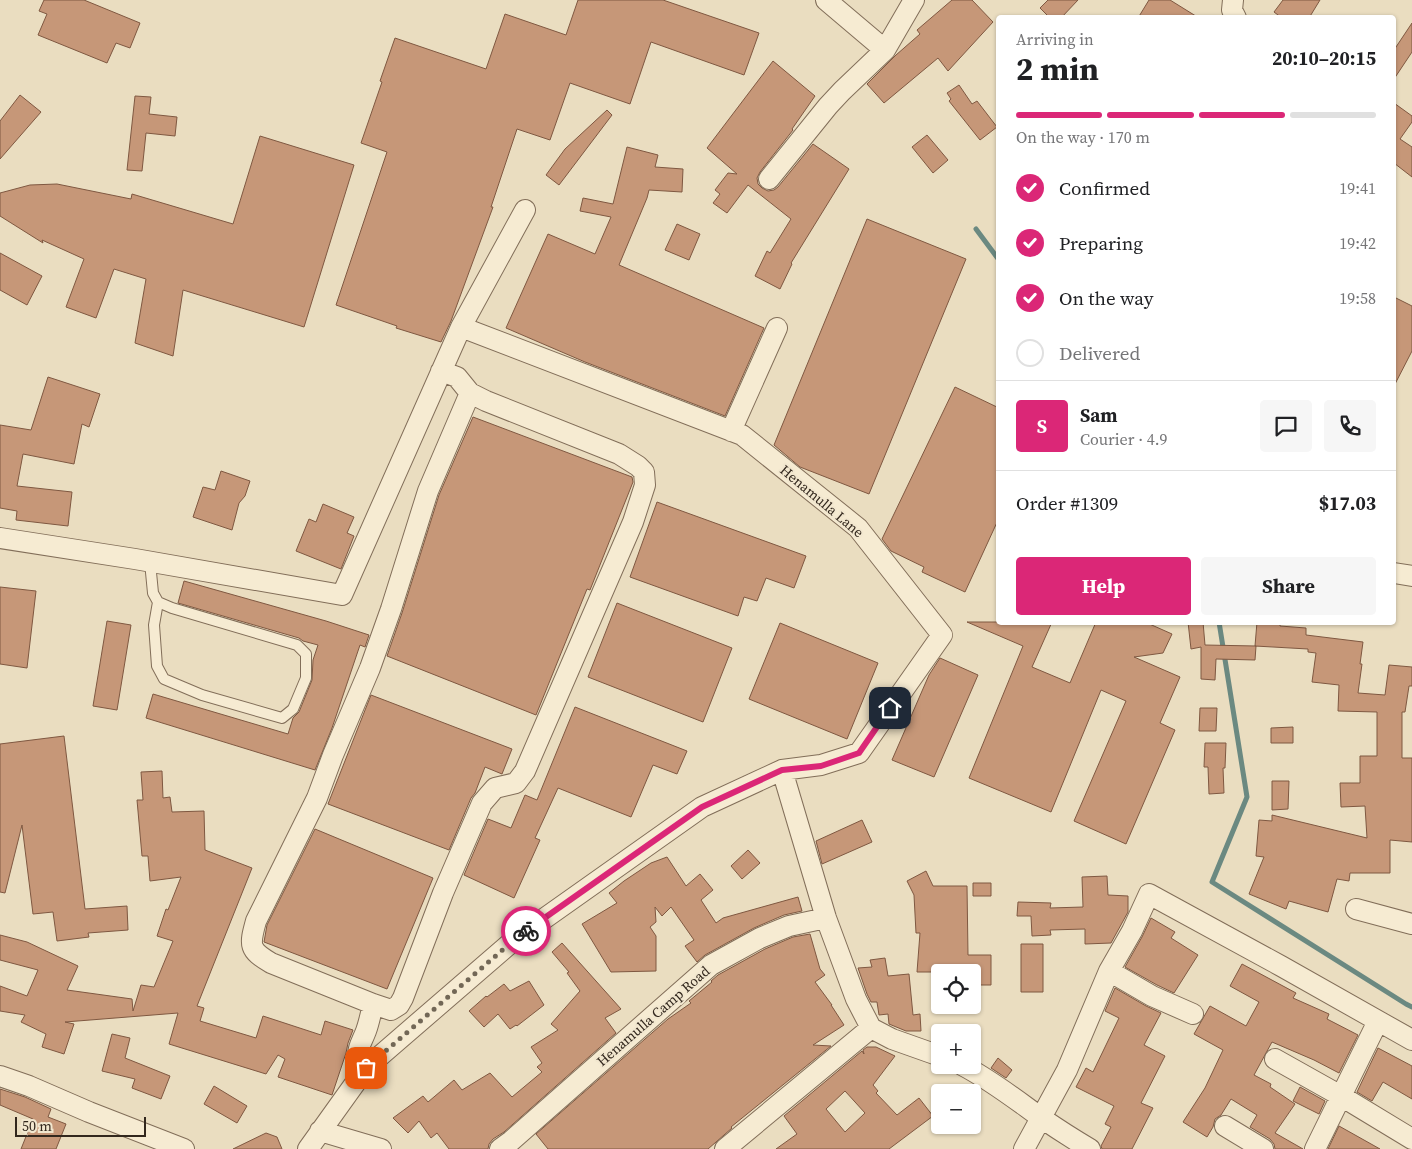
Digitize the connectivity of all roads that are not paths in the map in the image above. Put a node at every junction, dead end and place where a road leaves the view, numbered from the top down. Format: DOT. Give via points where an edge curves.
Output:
graph roads {
  1 [pos="826,0"];
  2 [pos="914,0"];
  3 [pos="1233,0"];
  4 [pos="1234,15"];
  5 [pos="885,50"];
  6 [pos="769,179"];
  7 [pos="525,210"];
  8 [pos="461,327"];
  9 [pos="777,328"];
  10 [pos="442,371"];
  11 [pos="470,392"];
  12 [pos="731,431"];
  13 [pos="0,538"];
  14 [pos="150,562"];
  15 [pos="1396,573"];
  16 [pos="1412,576"];
  17 [pos="158,602"];
  18 [pos="782,770"];
  19 [pos="1356,909"];
  20 [pos="826,918"];
  21 [pos="1412,924"];
  22 [pos="1109,970"];
  23 [pos="373,1004"];
  24 [pos="1192,1014"];
  25 [pos="1378,1021"];
  26 [pos="871,1028"];
  27 [pos="1412,1040"];
  28 [pos="931,1053"];
  29 [pos="1275,1059"];
  30 [pos="366,1068"];
  31 [pos="979,1074"];
  32 [pos="0,1076"];
  33 [pos="1341,1096"];
  34 [pos="1041,1118"];
  35 [pos="1225,1126"];
  36 [pos="320,1131"];
  37 [pos="1412,1139"];
  38 [pos="184,1149"];
  39 [pos="308,1149"];
  40 [pos="381,1149"];
  41 [pos="500,1149"];
  42 [pos="725,1149"];
  43 [pos="1024,1149"];
  44 [pos="1090,1149"];
  45 [pos="1263,1149"];
  46 [pos="1315,1149"];
  1 -- 5 [label="street"];
  2 -- 5 [label="street"];
  3 -- 4 [label="street"];
  5 -- 6 [label="street" via="828,106"];
  7 -- 8 [label="street"];
  8 -- 10 [label="street"];
  8 -- 12 [label="street, Henamulla Lane"];
  9 -- 12 [label="street"];
  10 -- 11 [label="street" via="457,378"];
  10 -- 14 [label="street" via="342,595"];
  11 -- 23 [label="street" via="428,491 370,668 317,798 256,921 251,938 258,955 271,963"];
  11 -- 23 [label="street" via="619,454 644,472 645,486 633,522 525,771 516,783 496,788 482,803 403,998 391,1010"];
  12 -- 18 [label="street, Henamulla Lane" via="742,435 858,528 942,635 859,753 821,766"];
  13 -- 14 [label="street"];
  14 -- 17 [label="lane" via="153,593"];
  15 -- 16 [label="street"];
  17 -- 17 [label="lane" via="297,645 306,654 306,678 293,709 282,718 202,695 164,679 157,666 154,625"];
  18 -- 20 [label="street"];
  18 -- 30 [label="street" via="702,807 514,940"];
  19 -- 21 [label="street"];
  20 -- 26 [label="street" via="856,999"];
  20 -- 41 [label="street, Henamulla Camp Road" via="789,926 711,965"];
  22 -- 24 [label="street" via="1152,996"];
  22 -- 25 [label="street" via="1149,894"];
  22 -- 34 [label="street" via="1067,1070"];
  23 -- 30 [label="street" via="358,1054"];
  25 -- 27 [label="street"];
  25 -- 33 [label="street"];
  26 -- 28 [label="street"];
  26 -- 42 [label="street"];
  29 -- 33 [label="street"];
  30 -- 36 [label="street"];
  31 -- 34 [label="street"];
  32 -- 38 [label="street"];
  33 -- 37 [label="street"];
  33 -- 46 [label="street"];
  34 -- 43 [label="street"];
  34 -- 44 [label="street"];
  35 -- 45 [label="street"];
  36 -- 39 [label="street"];
  36 -- 40 [label="street"];
}
